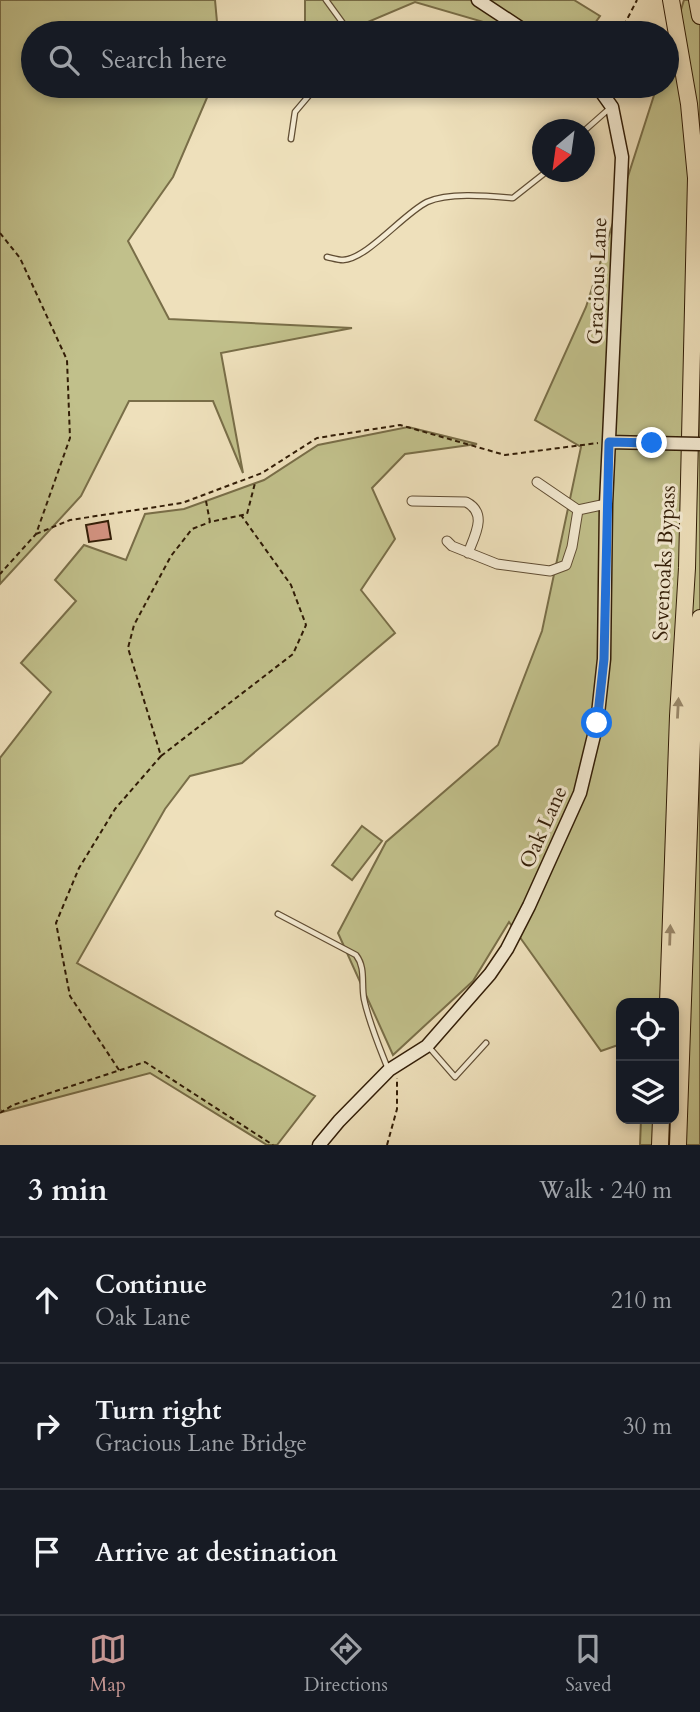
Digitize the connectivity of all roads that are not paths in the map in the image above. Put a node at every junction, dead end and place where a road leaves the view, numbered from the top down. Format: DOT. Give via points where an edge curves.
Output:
graph roads {
  1 [pos="326,0"];
  2 [pos="478,0"];
  3 [pos="671,0"];
  4 [pos="697,0"];
  5 [pos="700,16"];
  6 [pos="341,21"];
  7 [pos="510,21"];
  8 [pos="675,21"];
  9 [pos="679,46"];
  10 [pos="307,98"];
  11 [pos="606,98"];
  12 [pos="612,107"];
  13 [pos="595,122"];
  14 [pos="291,139"];
  15 [pos="533,182"];
  16 [pos="327,257"];
  17 [pos="609,442"];
  18 [pos="700,444"];
  19 [pos="537,482"];
  20 [pos="412,501"];
  21 [pos="606,504"];
  22 [pos="578,510"];
  23 [pos="447,541"];
  24 [pos="468,553"];
  25 [pos="700,618"];
  26 [pos="278,914"];
  27 [pos="668,998"];
  28 [pos="486,1043"];
  29 [pos="427,1046"];
  30 [pos="393,1067"];
  31 [pos="661,1124"];
  32 [pos="318,1145"];
  33 [pos="660,1145"];
  34 [pos="678,1145"];
  1 -- 6 [label="lane"];
  2 -- 7 [label="street"];
  8 -- 3 [label="highway, Sevenoaks Bypass, one-way"];
  4 -- 5 [label="highway"];
  27 -- 9 [label="highway, Sevenoaks Bypass, one-way" via="687,554 696,178"];
  10 -- 14 [label="lane" via="295,112"];
  11 -- 12 [label="street, Gracious Lane"];
  12 -- 13 [label="lane"];
  12 -- 17 [label="street, Gracious Lane" via="622,158"];
  15 -- 16 [label="lane" via="513,198 436,199 411,211 359,254 344,260"];
  17 -- 18 [label="street, bridge"];
  17 -- 21 [label="street, Oak Lane"];
  19 -- 22 [label="street"];
  20 -- 24 [label="street" via="473,506 479,523"];
  21 -- 22 [label="street"];
  21 -- 29 [label="street, Oak Lane" via="604,659 597,723 580,793 507,949 473,996"];
  22 -- 24 [label="street" via="566,565 550,571 497,564"];
  23 -- 24 [label="street"];
  25 -- 34 [label="highway, Sevenoaks Bypass"];
  26 -- 30 [label="lane" via="356,955 362,964 373,1033"];
  28 -- 29 [label="lane" via="455,1077"];
  29 -- 30 [label="street, Oak Lane"];
  30 -- 32 [label="street, Oak Lane"];
  31 -- 33 [label="highway"];
}
